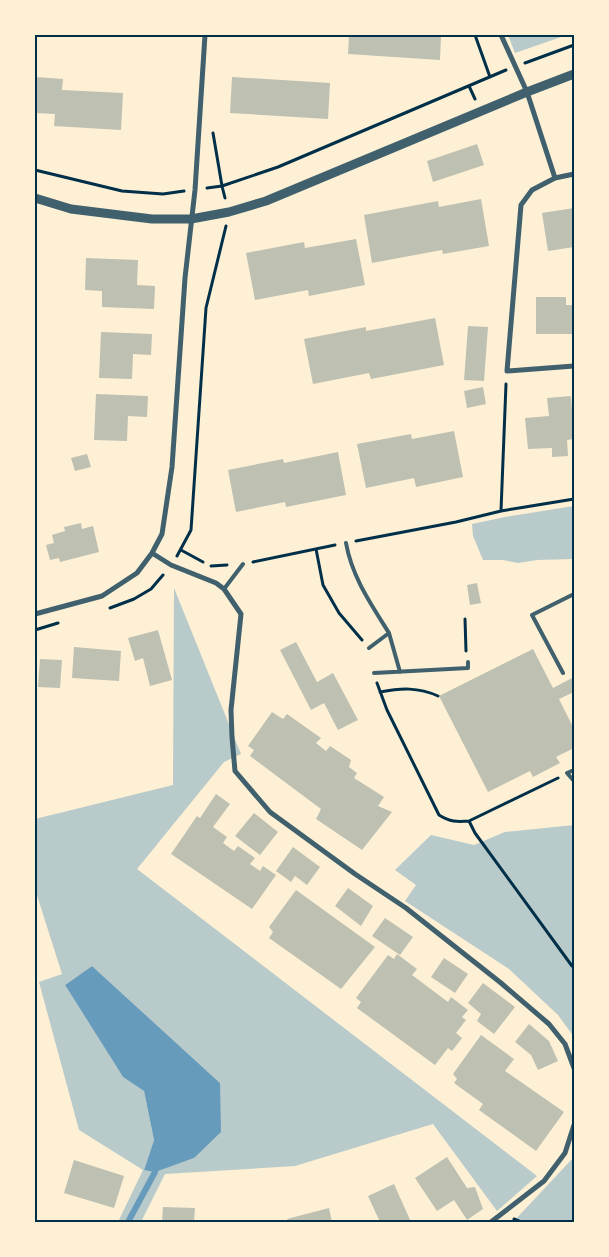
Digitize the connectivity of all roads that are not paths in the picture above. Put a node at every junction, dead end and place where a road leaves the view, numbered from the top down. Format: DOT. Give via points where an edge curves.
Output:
graph roads {
  1 [pos="205,35"];
  2 [pos="501,35"];
  3 [pos="574,74"];
  4 [pos="527,92"];
  5 [pos="574,174"];
  6 [pos="555,178"];
  7 [pos="35,198"];
  8 [pos="191,219"];
  9 [pos="574,366"];
  10 [pos="346,543"];
  11 [pos="152,553"];
  12 [pos="243,564"];
  13 [pos="224,589"];
  14 [pos="574,594"];
  15 [pos="35,614"];
  16 [pos="388,633"];
  17 [pos="369,648"];
  18 [pos="468,662"];
  19 [pos="374,672"];
  20 [pos="400,672"];
  21 [pos="563,672"];
  22 [pos="574,770"];
  23 [pos="574,781"];
  24 [pos="574,1068"];
  25 [pos="574,1124"];
  26 [pos="491,1222"];
  1 -- 8 [label="street" via="196,190"];
  2 -- 4 [label="street"];
  3 -- 4 [label="street"];
  4 -- 6 [label="street"];
  4 -- 8 [label="street" via="266,201"];
  5 -- 6 [label="street"];
  6 -- 9 [label="street" via="532,190 521,204 507,370"];
  7 -- 8 [label="street" via="71,209 152,219"];
  8 -- 11 [label="street" via="172,467 162,534"];
  10 -- 16 [label="lane" via="358,583"];
  11 -- 13 [label="street" via="171,566"];
  11 -- 15 [label="street" via="137,573 102,596"];
  12 -- 13 [label="lane"];
  13 -- 24 [label="street" via="241,614 231,710 235,771 270,812 406,908 549,1024 565,1044"];
  14 -- 21 [label="lane" via="532,615"];
  16 -- 17 [label="lane"];
  16 -- 20 [label="lane"];
  18 -- 20 [label="lane" via="468,668"];
  19 -- 20 [label="lane"];
  22 -- 23 [label="lane" via="568,773"];
  25 -- 26 [label="street" via="565,1153 544,1181"];
}
